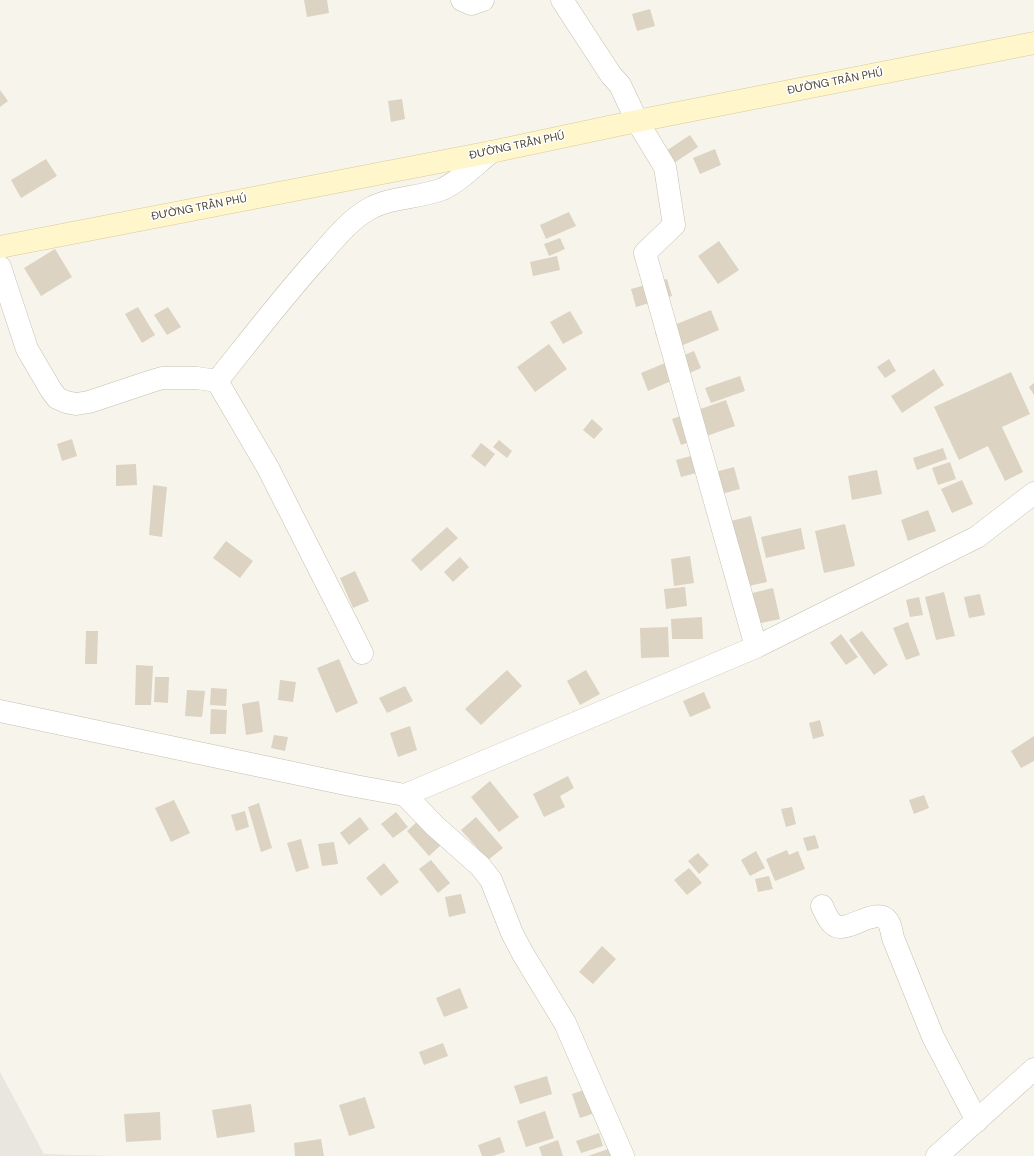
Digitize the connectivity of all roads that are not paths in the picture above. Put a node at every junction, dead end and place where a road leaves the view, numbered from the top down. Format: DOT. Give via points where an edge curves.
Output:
graph roads {
  1 [pos="462,0"];
  2 [pos="483,0"];
  3 [pos="562,0"];
  4 [pos="1034,43"];
  5 [pos="637,121"];
  6 [pos="491,152"];
  7 [pos="0,247"];
  8 [pos="0,267"];
  9 [pos="216,381"];
  10 [pos="1034,493"];
  11 [pos="756,647"];
  12 [pos="362,653"];
  13 [pos="0,712"];
  14 [pos="405,795"];
  15 [pos="822,906"];
  16 [pos="1034,1069"];
  17 [pos="977,1121"];
  18 [pos="623,1156"];
  19 [pos="937,1156"];
  1 -- 2 [label="street" via="471,4"];
  3 -- 5 [label="street" via="620,85"];
  4 -- 5 [label="main road, ĐƯỜNG TRẦN PHÚ"];
  5 -- 6 [label="main road, ĐƯỜNG TRẦN PHÚ"];
  5 -- 11 [label="street" via="664,168 674,225 645,253"];
  6 -- 7 [label="main road, ĐƯỜNG TRẦN PHÚ"];
  6 -- 9 [label="street" via="440,190 383,203 369,208 358,217 337,236 293,286"];
  8 -- 9 [label="street" via="27,348 57,398 76,404 89,402 162,378"];
  9 -- 12 [label="street" via="268,468"];
  10 -- 11 [label="street" via="977,537"];
  11 -- 14 [label="street"];
  13 -- 14 [label="street"];
  14 -- 18 [label="street" via="480,866 490,880 517,944 565,1023"];
  15 -- 17 [label="street" via="830,922 835,926 842,927 874,916 884,918 889,923 933,1038"];
  16 -- 17 [label="street"];
  17 -- 19 [label="street"];
}
